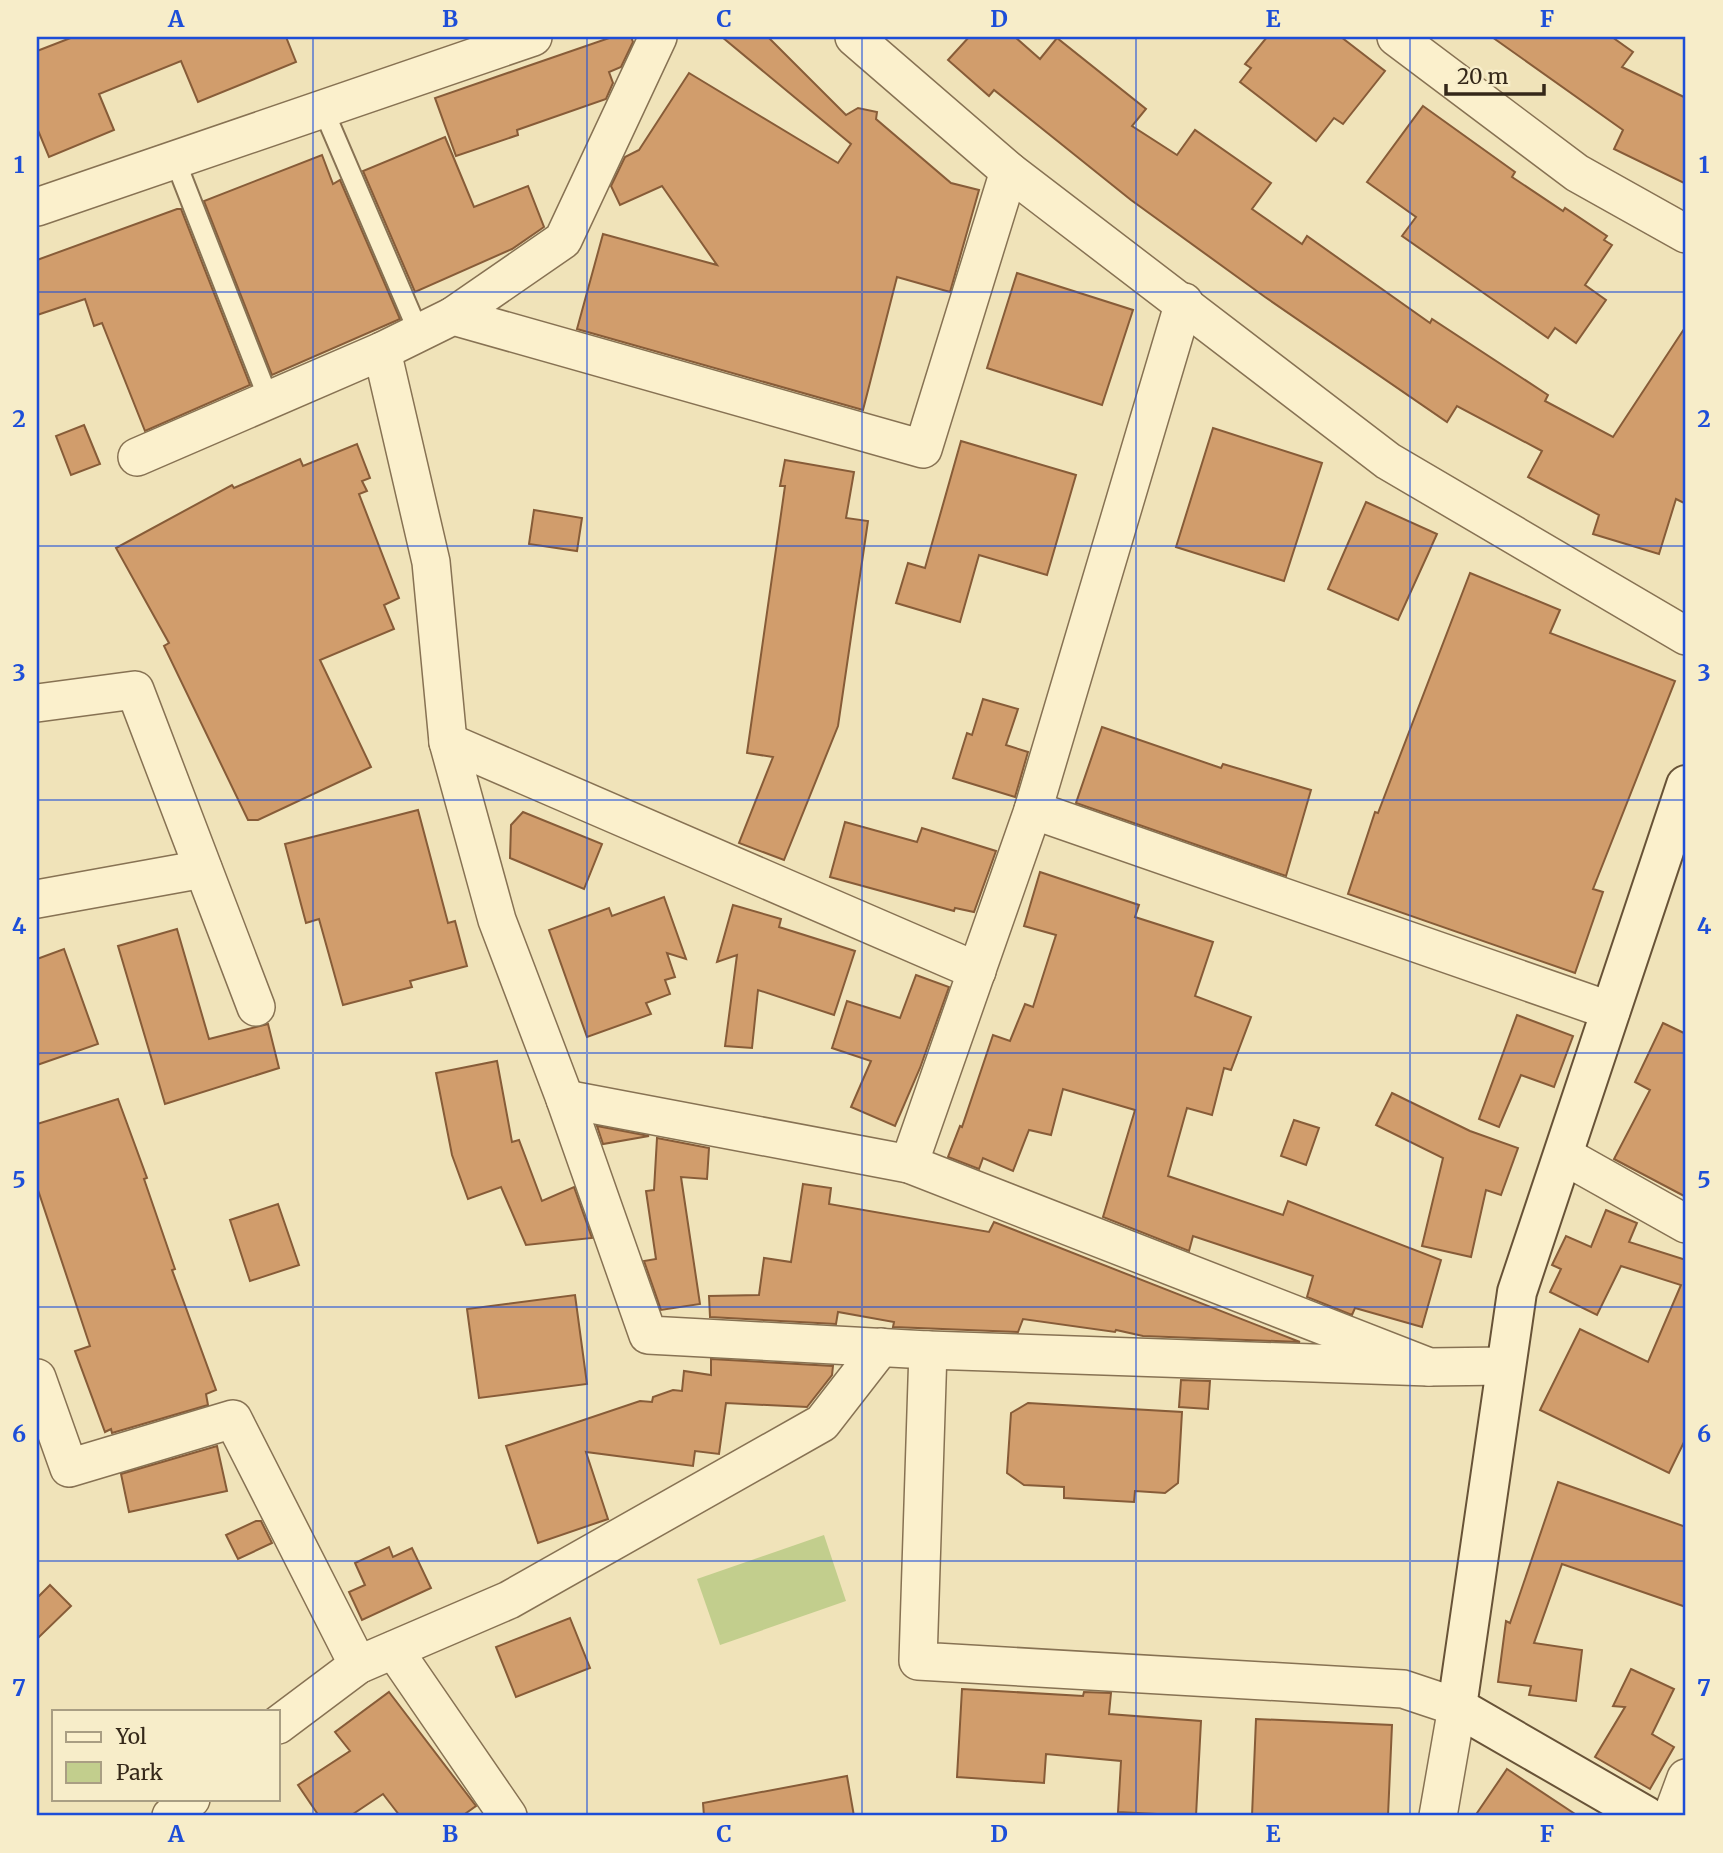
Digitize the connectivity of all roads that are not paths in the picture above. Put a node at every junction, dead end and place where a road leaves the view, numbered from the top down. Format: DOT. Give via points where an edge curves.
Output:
graph roads {
  1 [pos="533,37"];
  2 [pos="658,37"];
  3 [pos="853,37"];
  4 [pos="1396,37"];
  5 [pos="323,109"];
  6 [pos="175,160"];
  7 [pos="1009,171"];
  8 [pos="37,208"];
  9 [pos="1686,234"];
  10 [pos="1184,302"];
  11 [pos="453,316"];
  12 [pos="419,333"];
  13 [pos="382,351"];
  14 [pos="269,400"];
  15 [pos="137,457"];
  16 [pos="1686,636"];
  17 [pos="37,703"];
  18 [pos="448,742"];
  19 [pos="1686,785"];
  20 [pos="1033,810"];
  21 [pos="203,869"];
  22 [pos="37,899"];
  23 [pos="977,971"];
  24 [pos="256,1007"];
  25 [pos="1611,1011"];
  26 [pos="565,1098"];
  27 [pos="1563,1155"];
  28 [pos="909,1164"];
  29 [pos="1686,1224"];
  30 [pos="881,1347"];
  31 [pos="928,1350"];
  32 [pos="1505,1366"];
  33 [pos="1429,1367"];
  34 [pos="37,1378"];
  35 [pos="394,1650"];
  36 [pos="358,1665"];
  37 [pos="1457,1707"];
  38 [pos="280,1724"];
  39 [pos="1686,1778"];
  40 [pos="190,1800"];
  41 [pos="171,1816"];
  42 [pos="508,1816"];
  43 [pos="1438,1816"];
  44 [pos="1646,1816"];
  45 [pos="1671,1816"];
  1 -- 5 [label="street"];
  2 -- 11 [label="street" via="563,240"];
  3 -- 7 [label="street"];
  4 -- 9 [label="street" via="1577,173"];
  5 -- 6 [label="street"];
  5 -- 12 [label="lane"];
  6 -- 8 [label="street"];
  6 -- 14 [label="lane"];
  7 -- 10 [label="street"];
  7 -- 11 [label="street" via="923,450"];
  10 -- 16 [label="street" via="1388,461"];
  10 -- 20 [label="street"];
  11 -- 12 [label="street"];
  12 -- 13 [label="street"];
  13 -- 14 [label="street"];
  13 -- 18 [label="street" via="431,562"];
  14 -- 15 [label="street"];
  17 -- 21 [label="street" via="135,690"];
  18 -- 23 [label="street"];
  18 -- 26 [label="street" via="497,920"];
  19 -- 25 [label="street"];
  20 -- 23 [label="street"];
  20 -- 25 [label="street"];
  21 -- 22 [label="street"];
  21 -- 24 [label="street"];
  23 -- 28 [label="street"];
  25 -- 27 [label="street"];
  26 -- 28 [label="street"];
  26 -- 30 [label="street" via="648,1335"];
  27 -- 29 [label="street"];
  27 -- 32 [label="street" via="1517,1292"];
  28 -- 33 [label="street"];
  30 -- 31 [label="street"];
  30 -- 35 [label="street" via="822,1423 509,1600"];
  31 -- 33 [label="street"];
  31 -- 37 [label="street" via="918,1661 1403,1689"];
  32 -- 33 [label="street"];
  32 -- 37 [label="street"];
  34 -- 36 [label="street" via="69,1468 233,1419"];
  35 -- 36 [label="street"];
  35 -- 42 [label="street"];
  36 -- 38 [label="street"];
  37 -- 43 [label="street"];
  37 -- 44 [label="street"];
  39 -- 45 [label="street"];
  40 -- 41 [label="street"];
}
